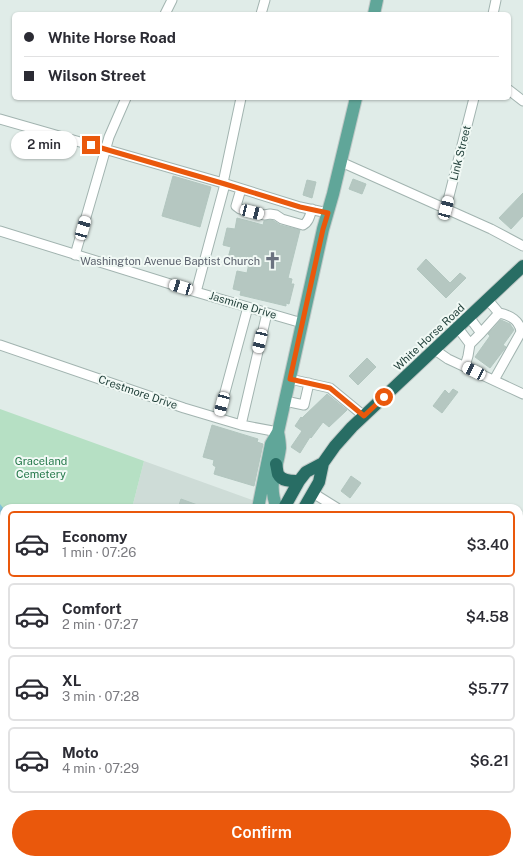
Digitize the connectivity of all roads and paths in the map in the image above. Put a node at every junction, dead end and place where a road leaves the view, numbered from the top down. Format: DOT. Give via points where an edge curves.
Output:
graph roads {
  1 [pos="172,0"];
  2 [pos="265,0"];
  3 [pos="377,0"];
  4 [pos="496,0"];
  5 [pos="166,12"];
  6 [pos="262,12"];
  7 [pos="374,12"];
  8 [pos="493,12"];
  9 [pos="511,92"];
  10 [pos="125,100"];
  11 [pos="241,100"];
  12 [pos="356,100"];
  13 [pos="473,100"];
  14 [pos="523,101"];
  15 [pos="0,119"];
  16 [pos="106,149"];
  17 [pos="341,162"];
  18 [pos="224,183"];
  19 [pos="241,189"];
  20 [pos="446,208"];
  21 [pos="312,209"];
  22 [pos="328,213"];
  23 [pos="0,231"];
  24 [pos="523,246"];
  25 [pos="75,255"];
  26 [pos="523,266"];
  27 [pos="196,292"];
  28 [pos="488,300"];
  29 [pos="248,307"];
  30 [pos="267,313"];
  31 [pos="499,313"];
  32 [pos="469,317"];
  33 [pos="302,323"];
  34 [pos="458,328"];
  35 [pos="481,333"];
  36 [pos="470,344"];
  37 [pos="0,345"];
  38 [pos="435,350"];
  39 [pos="465,366"];
  40 [pos="290,379"];
  41 [pos="494,380"];
  42 [pos="309,383"];
  43 [pos="523,394"];
  44 [pos="285,401"];
  45 [pos="364,416"];
  46 [pos="218,418"];
  47 [pos="241,425"];
  48 [pos="278,432"];
  49 [pos="323,463"];
  50 [pos="276,464"];
  51 [pos="299,481"];
  52 [pos="313,493"];
  53 [pos="259,504"];
  54 [pos="275,504"];
  55 [pos="286,504"];
  56 [pos="306,504"];
  57 [pos="331,504"];
  58 [pos="523,546"];
  59 [pos="523,550"];
  1 -- 5 [label="street"];
  2 -- 6 [label="street"];
  3 -- 7 [label="main road"];
  4 -- 8 [label="street"];
  9 -- 14 [label="street"];
  10 -- 16 [label="street"];
  11 -- 18 [label="street"];
  12 -- 17 [label="main road"];
  13 -- 20 [label="street, Link Street"];
  15 -- 16 [label="street"];
  16 -- 18 [label="street"];
  16 -- 25 [label="street"];
  17 -- 20 [label="street"];
  17 -- 22 [label="main road"];
  18 -- 19 [label="street"];
  18 -- 27 [label="street"];
  19 -- 21 [label="street"];
  19 -- 21 [label="street" via="236,206 240,209 276,215 304,225"];
  20 -- 24 [label="street"];
  21 -- 22 [label="street"];
  22 -- 33 [label="main road"];
  23 -- 25 [label="street, Jasmine Drive"];
  25 -- 27 [label="street, Jasmine Drive"];
  26 -- 28 [label="highway, White Horse Road"];
  27 -- 29 [label="street, Jasmine Drive"];
  28 -- 31 [label="street"];
  28 -- 32 [label="highway, White Horse Road"];
  29 -- 30 [label="street, Jasmine Drive"];
  29 -- 46 [label="street"];
  30 -- 33 [label="street, Jasmine Drive"];
  30 -- 47 [label="street"];
  31 -- 35 [label="street"];
  31 -- 41 [label="street" via="516,321 522,332"];
  32 -- 34 [label="highway, White Horse Road"];
  32 -- 35 [label="street"];
  33 -- 40 [label="main road"];
  34 -- 36 [label="street"];
  34 -- 38 [label="highway, White Horse Road"];
  35 -- 36 [label="street"];
  36 -- 39 [label="street"];
  37 -- 46 [label="street, Crestmore Drive"];
  38 -- 39 [label="street"];
  38 -- 45 [label="highway, White Horse Road"];
  39 -- 41 [label="street"];
  40 -- 42 [label="street"];
  40 -- 44 [label="main road"];
  41 -- 43 [label="street"];
  42 -- 44 [label="street" via="304,405"];
  42 -- 45 [label="street" via="330,388"];
  44 -- 48 [label="main road"];
  45 -- 49 [label="highway, White Horse Road" via="335,446"];
  46 -- 47 [label="street, Crestmore Drive"];
  47 -- 48 [label="street, Crestmore Drive"];
  48 -- 50 [label="main road" via="280,447"];
  48 -- 53 [label="main road" via="271,444"];
  49 -- 51 [label="highway, White Horse Road" via="306,472"];
  49 -- 52 [label="highway, White Horse Road" via="319,482"];
  50 -- 51 [label="highway" via="278,474 282,478 291,482"];
  50 -- 54 [label="main road" via="272,488"];
  51 -- 55 [label="highway, White Horse Road"];
  52 -- 56 [label="highway, White Horse Road"];
  52 -- 57 [label="street"];
  58 -- 59 [label="street"];
}
